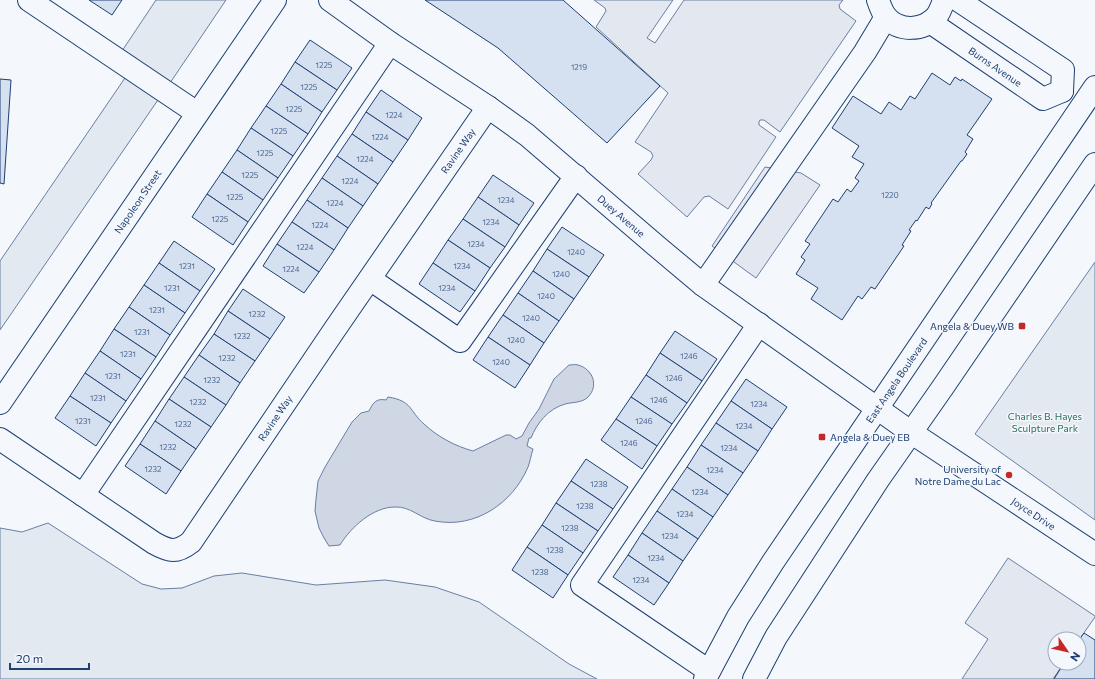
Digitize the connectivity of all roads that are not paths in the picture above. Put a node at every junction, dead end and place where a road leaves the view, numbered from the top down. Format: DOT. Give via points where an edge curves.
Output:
graph roads {
  1 [pos="29,0"];
  2 [pos="275,0"];
  3 [pos="330,0"];
  4 [pos="944,0"];
  5 [pos="958,0"];
  6 [pos="882,8"];
  7 [pos="930,22"];
  8 [pos="390,42"];
  9 [pos="1095,87"];
  10 [pos="1062,91"];
  11 [pos="1083,105"];
  12 [pos="488,107"];
  13 [pos="197,113"];
  14 [pos="1095,164"];
  15 [pos="576,176"];
  16 [pos="370,279"];
  17 [pos="703,285"];
  18 [pos="759,324"];
  19 [pos="0,403"];
  20 [pos="876,408"];
  21 [pos="912,433"];
  22 [pos="0,439"];
  23 [pos="83,495"];
  24 [pos="1095,554"];
  25 [pos="707,675"];
  26 [pos="754,679"];
  1 -- 13 [label="street"];
  2 -- 13 [label="street, Napoleon Street"];
  3 -- 8 [label="street, Duey Avenue"];
  4 -- 7 [label="street"];
  5 -- 10 [label="street" via="1062,70"];
  6 -- 7 [label="street" via="893,23 902,27 911,28"];
  6 -- 17 [label="street" via="865,52"];
  7 -- 10 [label="street, Burns Avenue" via="1044,99"];
  8 -- 12 [label="street, Duey Avenue"];
  8 -- 23 [label="street"];
  9 -- 11 [label="street, East Angela Boulevard"];
  10 -- 11 [label="street"];
  11 -- 20 [label="street, East Angela Boulevard"];
  12 -- 15 [label="street, Duey Avenue" via="527,135"];
  12 -- 16 [label="street, Ravine Way"];
  13 -- 19 [label="street, Napoleon Street"];
  14 -- 21 [label="street"];
  15 -- 16 [label="street" via="460,341"];
  15 -- 17 [label="street, Duey Avenue"];
  16 -- 23 [label="street, Ravine Way" via="191,542 175,551 164,548"];
  17 -- 18 [label="street, Duey Avenue"];
  18 -- 20 [label="street, Duey Avenue"];
  18 -- 25 [label="street" via="582,585"];
  20 -- 21 [label="street, Duey Avenue"];
  20 -- 25 [label="street, East Angela Boulevard" via="738,617"];
  21 -- 24 [label="street, Joyce Drive"];
  21 -- 26 [label="street" via="878,480 776,637"];
  22 -- 23 [label="street, Ravine Way"];
}
